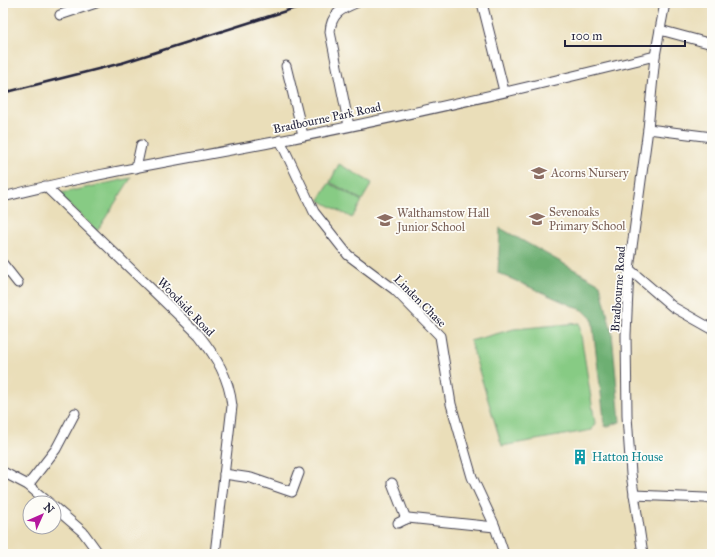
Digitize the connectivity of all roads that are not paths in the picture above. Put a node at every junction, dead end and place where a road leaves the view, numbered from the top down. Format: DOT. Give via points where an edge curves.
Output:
graph roads {
  1 [pos="96,3"];
  2 [pos="356,3"];
  3 [pos="482,3"];
  4 [pos="665,3"];
  5 [pos="60,15"];
  6 [pos="660,30"];
  7 [pos="712,44"];
  8 [pos="655,56"];
  9 [pos="286,66"];
  10 [pos="504,91"];
  11 [pos="349,126"];
  12 [pos="648,129"];
  13 [pos="303,135"];
  14 [pos="712,137"];
  15 [pos="280,140"];
  16 [pos="141,145"];
  17 [pos="136,168"];
  18 [pos="45,186"];
  19 [pos="3,197"];
  20 [pos="3,264"];
  21 [pos="629,269"];
  22 [pos="18,283"];
  23 [pos="712,329"];
  24 [pos="75,413"];
  25 [pos="3,472"];
  26 [pos="299,473"];
  27 [pos="224,474"];
  28 [pos="392,484"];
  29 [pos="28,485"];
  30 [pos="40,495"];
  31 [pos="634,495"];
  32 [pos="712,500"];
  33 [pos="62,515"];
  34 [pos="495,527"];
  35 [pos="99,554"];
  36 [pos="215,554"];
  37 [pos="504,554"];
  38 [pos="643,554"];
  1 -- 5 [label="street"];
  2 -- 11 [label="street" via="338,11 332,21 330,32"];
  3 -- 10 [label="street"];
  4 -- 6 [label="street, Bradbourne Road"];
  6 -- 7 [label="street"];
  6 -- 8 [label="street, Bradbourne Road"];
  8 -- 10 [label="street, Bradbourne Park Road"];
  8 -- 12 [label="street, Bradbourne Road"];
  9 -- 13 [label="street"];
  10 -- 11 [label="street, Bradbourne Park Road"];
  11 -- 13 [label="street, Bradbourne Park Road"];
  12 -- 14 [label="street"];
  12 -- 21 [label="street, Bradbourne Road"];
  13 -- 15 [label="street, Bradbourne Park Road"];
  15 -- 17 [label="street, Bradbourne Park Road"];
  15 -- 34 [label="street, Linden Chase" via="314,212 348,255 395,290 440,336 453,412 472,477"];
  16 -- 17 [label="street"];
  17 -- 18 [label="street, Bradbourne Park Road"];
  18 -- 19 [label="street, Bradbourne Park Road"];
  18 -- 27 [label="street, Woodside Road" via="172,308 199,335 213,354 227,381 232,406"];
  20 -- 22 [label="street"];
  21 -- 23 [label="street" via="673,307"];
  21 -- 31 [label="street, Bradbourne Road" via="626,335 627,409"];
  24 -- 29 [label="street" via="56,449"];
  25 -- 29 [label="street"];
  26 -- 27 [label="street" via="292,492 251,478"];
  27 -- 36 [label="street, Woodside Road"];
  28 -- 34 [label="street" via="402,521"];
  29 -- 30 [label="street"];
  31 -- 32 [label="street"];
  31 -- 38 [label="street, Bradbourne Road"];
  33 -- 35 [label="street" via="83,532"];
  34 -- 37 [label="street, Linden Chase"];
}
